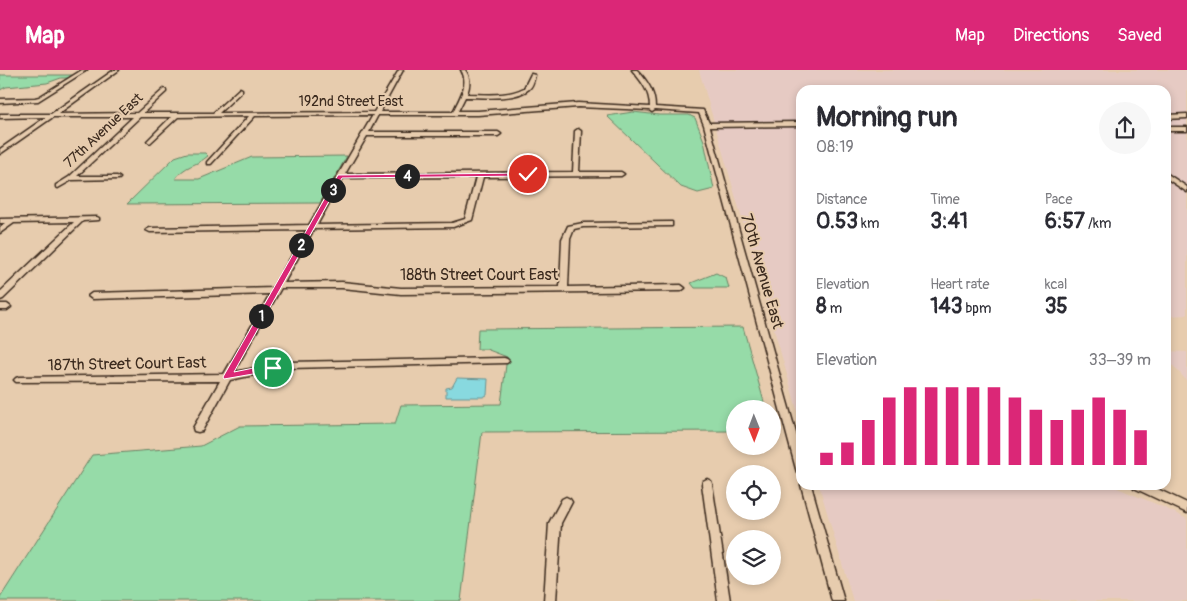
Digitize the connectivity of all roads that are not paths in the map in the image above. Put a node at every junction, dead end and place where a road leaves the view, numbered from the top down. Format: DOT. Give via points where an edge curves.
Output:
graph roads {
  1 [pos="85,70"];
  2 [pos="117,70"];
  3 [pos="401,70"];
  4 [pos="463,70"];
  5 [pos="634,70"];
  6 [pos="533,75"];
  7 [pos="240,90"];
  8 [pos="164,91"];
  9 [pos="463,95"];
  10 [pos="0,101"];
  11 [pos="652,110"];
  12 [pos="701,111"];
  13 [pos="375,113"];
  14 [pos="455,113"];
  15 [pos="177,114"];
  16 [pos="215,114"];
  17 [pos="254,114"];
  18 [pos="52,115"];
  19 [pos="138,115"];
  20 [pos="0,116"];
  21 [pos="1187,116"];
  22 [pos="1171,117"];
  23 [pos="796,124"];
  24 [pos="707,125"];
  25 [pos="1171,129"];
  26 [pos="1187,129"];
  27 [pos="578,131"];
  28 [pos="364,134"];
  29 [pos="498,134"];
  30 [pos="150,141"];
  31 [pos="0,152"];
  32 [pos="209,163"];
  33 [pos="576,174"];
  34 [pos="621,174"];
  35 [pos="480,175"];
  36 [pos="340,176"];
  37 [pos="71,178"];
  38 [pos="117,178"];
  39 [pos="1171,179"];
  40 [pos="58,186"];
  41 [pos="1187,190"];
  42 [pos="97,219"];
  43 [pos="80,220"];
  44 [pos="0,221"];
  45 [pos="12,221"];
  46 [pos="669,224"];
  47 [pos="312,227"];
  48 [pos="150,230"];
  49 [pos="0,231"];
  50 [pos="276,288"];
  51 [pos="681,288"];
  52 [pos="564,289"];
  53 [pos="92,296"];
  54 [pos="0,297"];
  55 [pos="504,361"];
  56 [pos="227,377"];
  57 [pos="19,380"];
  58 [pos="198,428"];
  59 [pos="796,441"];
  60 [pos="707,484"];
  61 [pos="807,490"];
  62 [pos="1149,490"];
  63 [pos="566,502"];
  64 [pos="1187,508"];
  65 [pos="550,601"];
  66 [pos="724,601"];
  67 [pos="838,601"];
  1 -- 10 [label="street" via="36,100"];
  2 -- 18 [label="street"];
  3 -- 13 [label="street"];
  4 -- 9 [label="street" via="468,78"];
  5 -- 11 [label="street" via="651,94"];
  6 -- 9 [label="street" via="526,89 517,93"];
  7 -- 16 [label="street"];
  8 -- 19 [label="street, 77th Avenue East"];
  9 -- 14 [label="street"];
  11 -- 12 [label="street, 192nd Street East"];
  11 -- 14 [label="street, 192nd Street East" via="607,105 555,105"];
  12 -- 24 [label="street, 70th Avenue East"];
  13 -- 14 [label="street, 192nd Street East"];
  13 -- 17 [label="street, 192nd Street East"];
  13 -- 28 [label="street"];
  15 -- 16 [label="street, 192nd Street East"];
  15 -- 19 [label="street, 192nd Street East"];
  15 -- 30 [label="street"];
  16 -- 17 [label="street, 192nd Street East"];
  17 -- 32 [label="street"];
  18 -- 19 [label="street, 192nd Street East"];
  18 -- 20 [label="street, 192nd Street East"];
  18 -- 31 [label="street"];
  19 -- 37 [label="street, 77th Avenue East"];
  21 -- 22 [label="street"];
  23 -- 24 [label="street"];
  24 -- 59 [label="street, 70th Avenue East"];
  25 -- 26 [label="street"];
  27 -- 33 [label="street"];
  28 -- 29 [label="street"];
  28 -- 36 [label="street"];
  33 -- 34 [label="street"];
  33 -- 35 [label="street"];
  35 -- 36 [label="street"];
  35 -- 47 [label="street" via="466,222 444,226"];
  36 -- 47 [label="street"];
  37 -- 38 [label="street"];
  37 -- 40 [label="street, 77th Avenue East"];
  39 -- 41 [label="street"];
  42 -- 43 [label="street"];
  43 -- 45 [label="street"];
  43 -- 54 [label="street"];
  44 -- 45 [label="street"];
  45 -- 49 [label="street"];
  46 -- 52 [label="street" via="574,227 569,230"];
  47 -- 48 [label="street"];
  47 -- 50 [label="street"];
  50 -- 52 [label="street, 188th Street Court East" via="342,285 401,291"];
  50 -- 53 [label="street, 188th Street Court East"];
  50 -- 56 [label="street"];
  51 -- 52 [label="street, 188th Street Court East"];
  55 -- 56 [label="street, 187th Street Court East" via="288,365"];
  56 -- 57 [label="street, 187th Street Court East"];
  56 -- 58 [label="street"];
  60 -- 66 [label="street"];
  61 -- 67 [label="street"];
  62 -- 64 [label="street"];
  63 -- 65 [label="street" via="554,523"];
}
